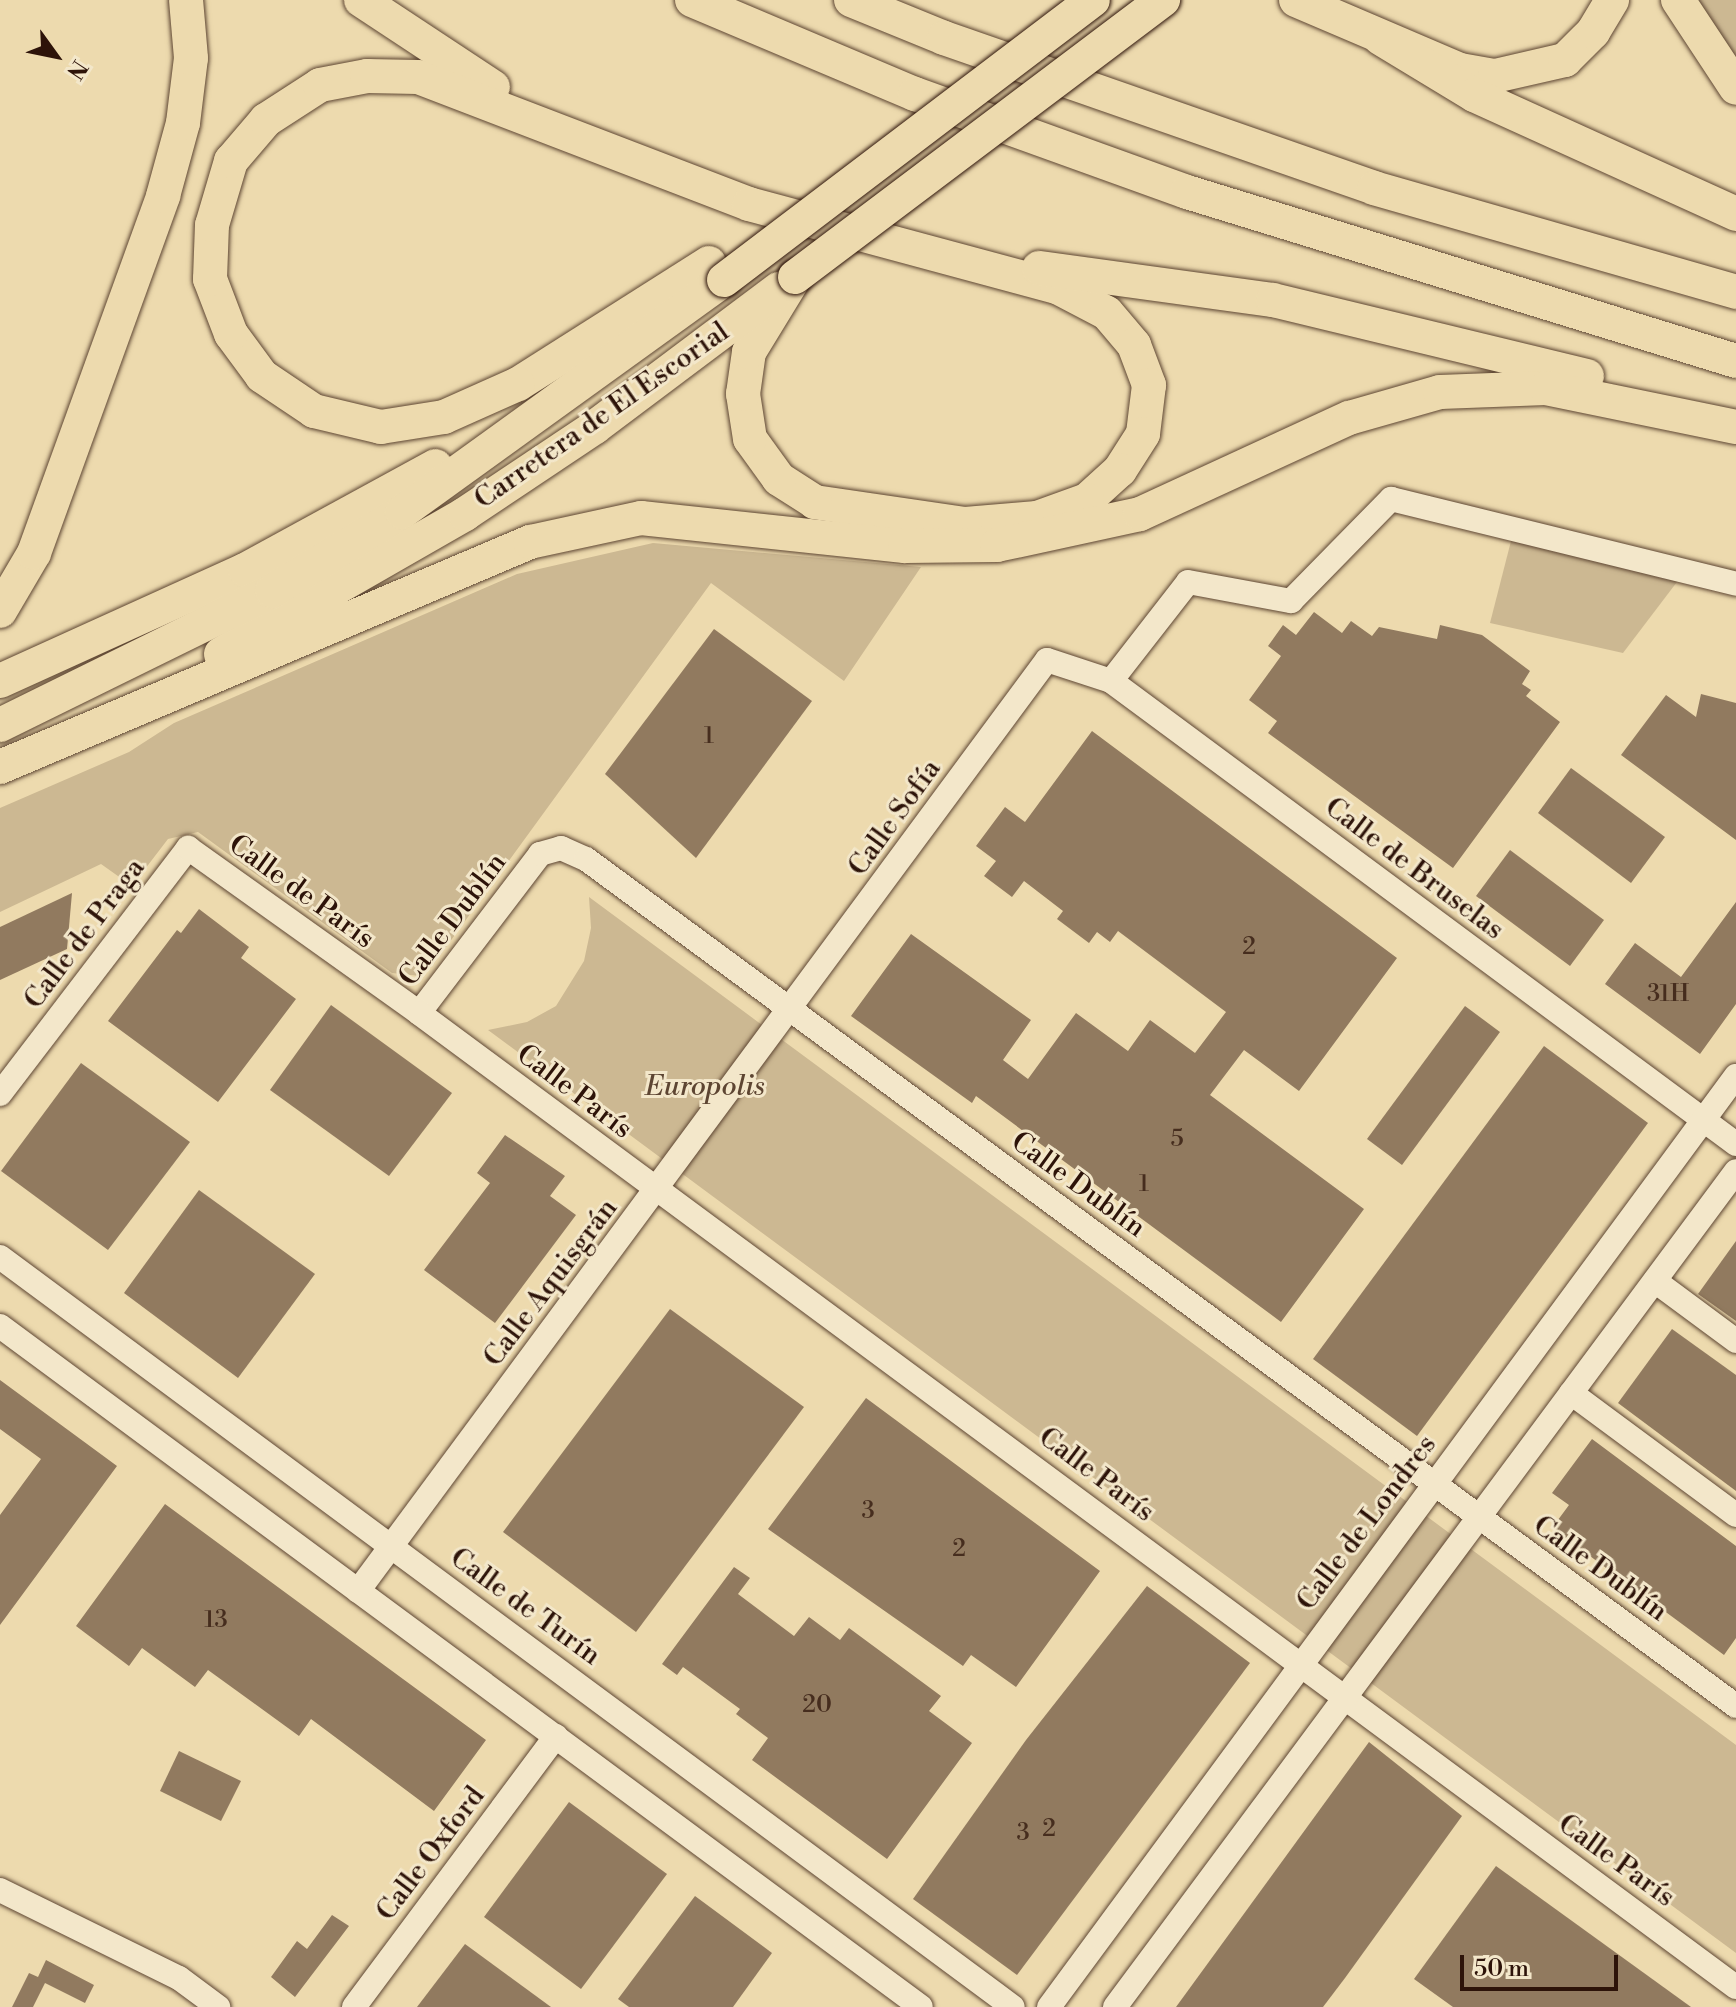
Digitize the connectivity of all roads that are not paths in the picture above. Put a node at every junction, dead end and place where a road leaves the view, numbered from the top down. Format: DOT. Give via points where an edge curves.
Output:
graph roads {
  1 [pos="186,0"];
  2 [pos="361,0"];
  3 [pos="692,0"];
  4 [pos="851,0"];
  5 [pos="1093,0"];
  6 [pos="1163,0"];
  7 [pos="1296,0"];
  8 [pos="1612,0"];
  9 [pos="1678,0"];
  10 [pos="1380,38"];
  11 [pos="1736,88"];
  12 [pos="608,152"];
  13 [pos="1298,158"];
  14 [pos="1736,214"];
  15 [pos="936,254"];
  16 [pos="1736,269"];
  17 [pos="716,272"];
  18 [pos="795,277"];
  19 [pos="1736,292"];
  20 [pos="1736,361"];
  21 [pos="562,397"];
  22 [pos="1736,413"];
  23 [pos="1736,427"];
  24 [pos="1736,584"];
  25 [pos="0,611"];
  26 [pos="1047,660"];
  27 [pos="0,681"];
  28 [pos="1111,681"];
  29 [pos="0,725"];
  30 [pos="0,767"];
  31 [pos="188,848"];
  32 [pos="791,1011"];
  33 [pos="419,1013"];
  34 [pos="1736,1076"];
  35 [pos="0,1094"];
  36 [pos="1703,1120"];
  37 [pos="1736,1144"];
  38 [pos="1736,1171"];
  39 [pos="657,1191"];
  40 [pos="0,1257"];
  41 [pos="1655,1281"];
  42 [pos="0,1326"];
  43 [pos="1736,1341"];
  44 [pos="1571,1393"];
  45 [pos="1433,1485"];
  46 [pos="1736,1515"];
  47 [pos="1478,1518"];
  48 [pos="391,1545"];
  49 [pos="358,1591"];
  50 [pos="1300,1664"];
  51 [pos="1344,1698"];
  52 [pos="1736,1706"];
  53 [pos="556,1736"];
  54 [pos="0,1890"];
  55 [pos="1736,1987"];
  56 [pos="218,2007"];
  57 [pos="354,2007"];
  58 [pos="921,2007"];
  59 [pos="1013,2007"];
  60 [pos="1049,2007"];
  61 [pos="1115,2007"];
  1 -- 25 [label="highway" via="191,58 183,123 163,196 34,553"];
  2 -- 12 [label="highway" via="461,69"];
  3 -- 20 [label="highway" via="915,94 1187,192"];
  4 -- 13 [label="highway" via="944,38"];
  5 -- 17 [label="highway, bridge" via="929,124"];
  6 -- 18 [label="highway, Carretera de El Escorial, bridge"];
  7 -- 10 [label="highway"];
  8 -- 10 [label="highway" via="1593,32 1565,60 1531,72 1495,76 1460,70"];
  9 -- 11 [label="highway"];
  10 -- 14 [label="highway" via="1474,95"];
  12 -- 15 [label="highway" via="749,204"];
  12 -- 17 [label="highway" via="418,77 367,76 320,85 266,120 231,161 212,225 210,279 231,334 262,376 314,411 381,427 444,417 518,384"];
  13 -- 16 [label="highway"];
  13 -- 19 [label="highway" via="1374,188 1549,242"];
  15 -- 18 [label="highway" via="1057,287 1107,313 1134,345 1149,385 1143,434 1120,470 1087,500 1037,518 965,524 815,502 779,479 750,439 743,394 749,352"];
  15 -- 22 [label="highway" via="1273,300"];
  17 -- 21 [label="highway, Carretera de El Escorial"];
  18 -- 30 [label="highway, Carretera de El Escorial" via="595,427 465,514 291,618"];
  21 -- 27 [label="highway" via="245,570"];
  21 -- 29 [label="highway, Carretera de El Escorial" via="402,512 272,591"];
  23 -- 30 [label="highway" via="1546,388 1440,392 1349,418 1140,514 997,545 905,546 641,518 530,542"];
  24 -- 28 [label="street" via="1391,499 1291,601 1188,582"];
  26 -- 28 [label="street, Calle de Bruselas"];
  26 -- 32 [label="street, Calle Sofía"];
  28 -- 36 [label="street, Calle de Bruselas"];
  31 -- 33 [label="street, Calle de París"];
  31 -- 35 [label="street, Calle de Praga"];
  32 -- 33 [label="street, Calle Dublín" via="586,859 561,848 540,854"];
  32 -- 39 [label="street, Calle Aquisgrán"];
  32 -- 45 [label="street, Calle Dublín"];
  33 -- 39 [label="street, Calle París"];
  34 -- 36 [label="street, Calle de Londres"];
  36 -- 37 [label="street, Calle de Bruselas"];
  36 -- 45 [label="street, Calle de Londres"];
  38 -- 41 [label="street"];
  39 -- 48 [label="street, Calle Aquisgrán"];
  39 -- 50 [label="street, Calle París"];
  40 -- 48 [label="street, Calle de Turín"];
  41 -- 43 [label="street"];
  41 -- 44 [label="street"];
  42 -- 49 [label="street"];
  44 -- 46 [label="street"];
  44 -- 47 [label="street"];
  45 -- 47 [label="street, Calle Dublín"];
  45 -- 50 [label="street, Calle de Londres"];
  47 -- 51 [label="street"];
  47 -- 52 [label="street, Calle Dublín"];
  48 -- 49 [label="street, Calle Aquisgrán"];
  48 -- 59 [label="street, Calle de Turín"];
  49 -- 53 [label="street"];
  50 -- 51 [label="street, Calle París"];
  50 -- 60 [label="street, Calle de Londres"];
  51 -- 55 [label="street, Calle París"];
  51 -- 61 [label="street"];
  53 -- 57 [label="street, Calle Oxford"];
  53 -- 58 [label="street"];
  54 -- 56 [label="street" via="179,1978"];
}
